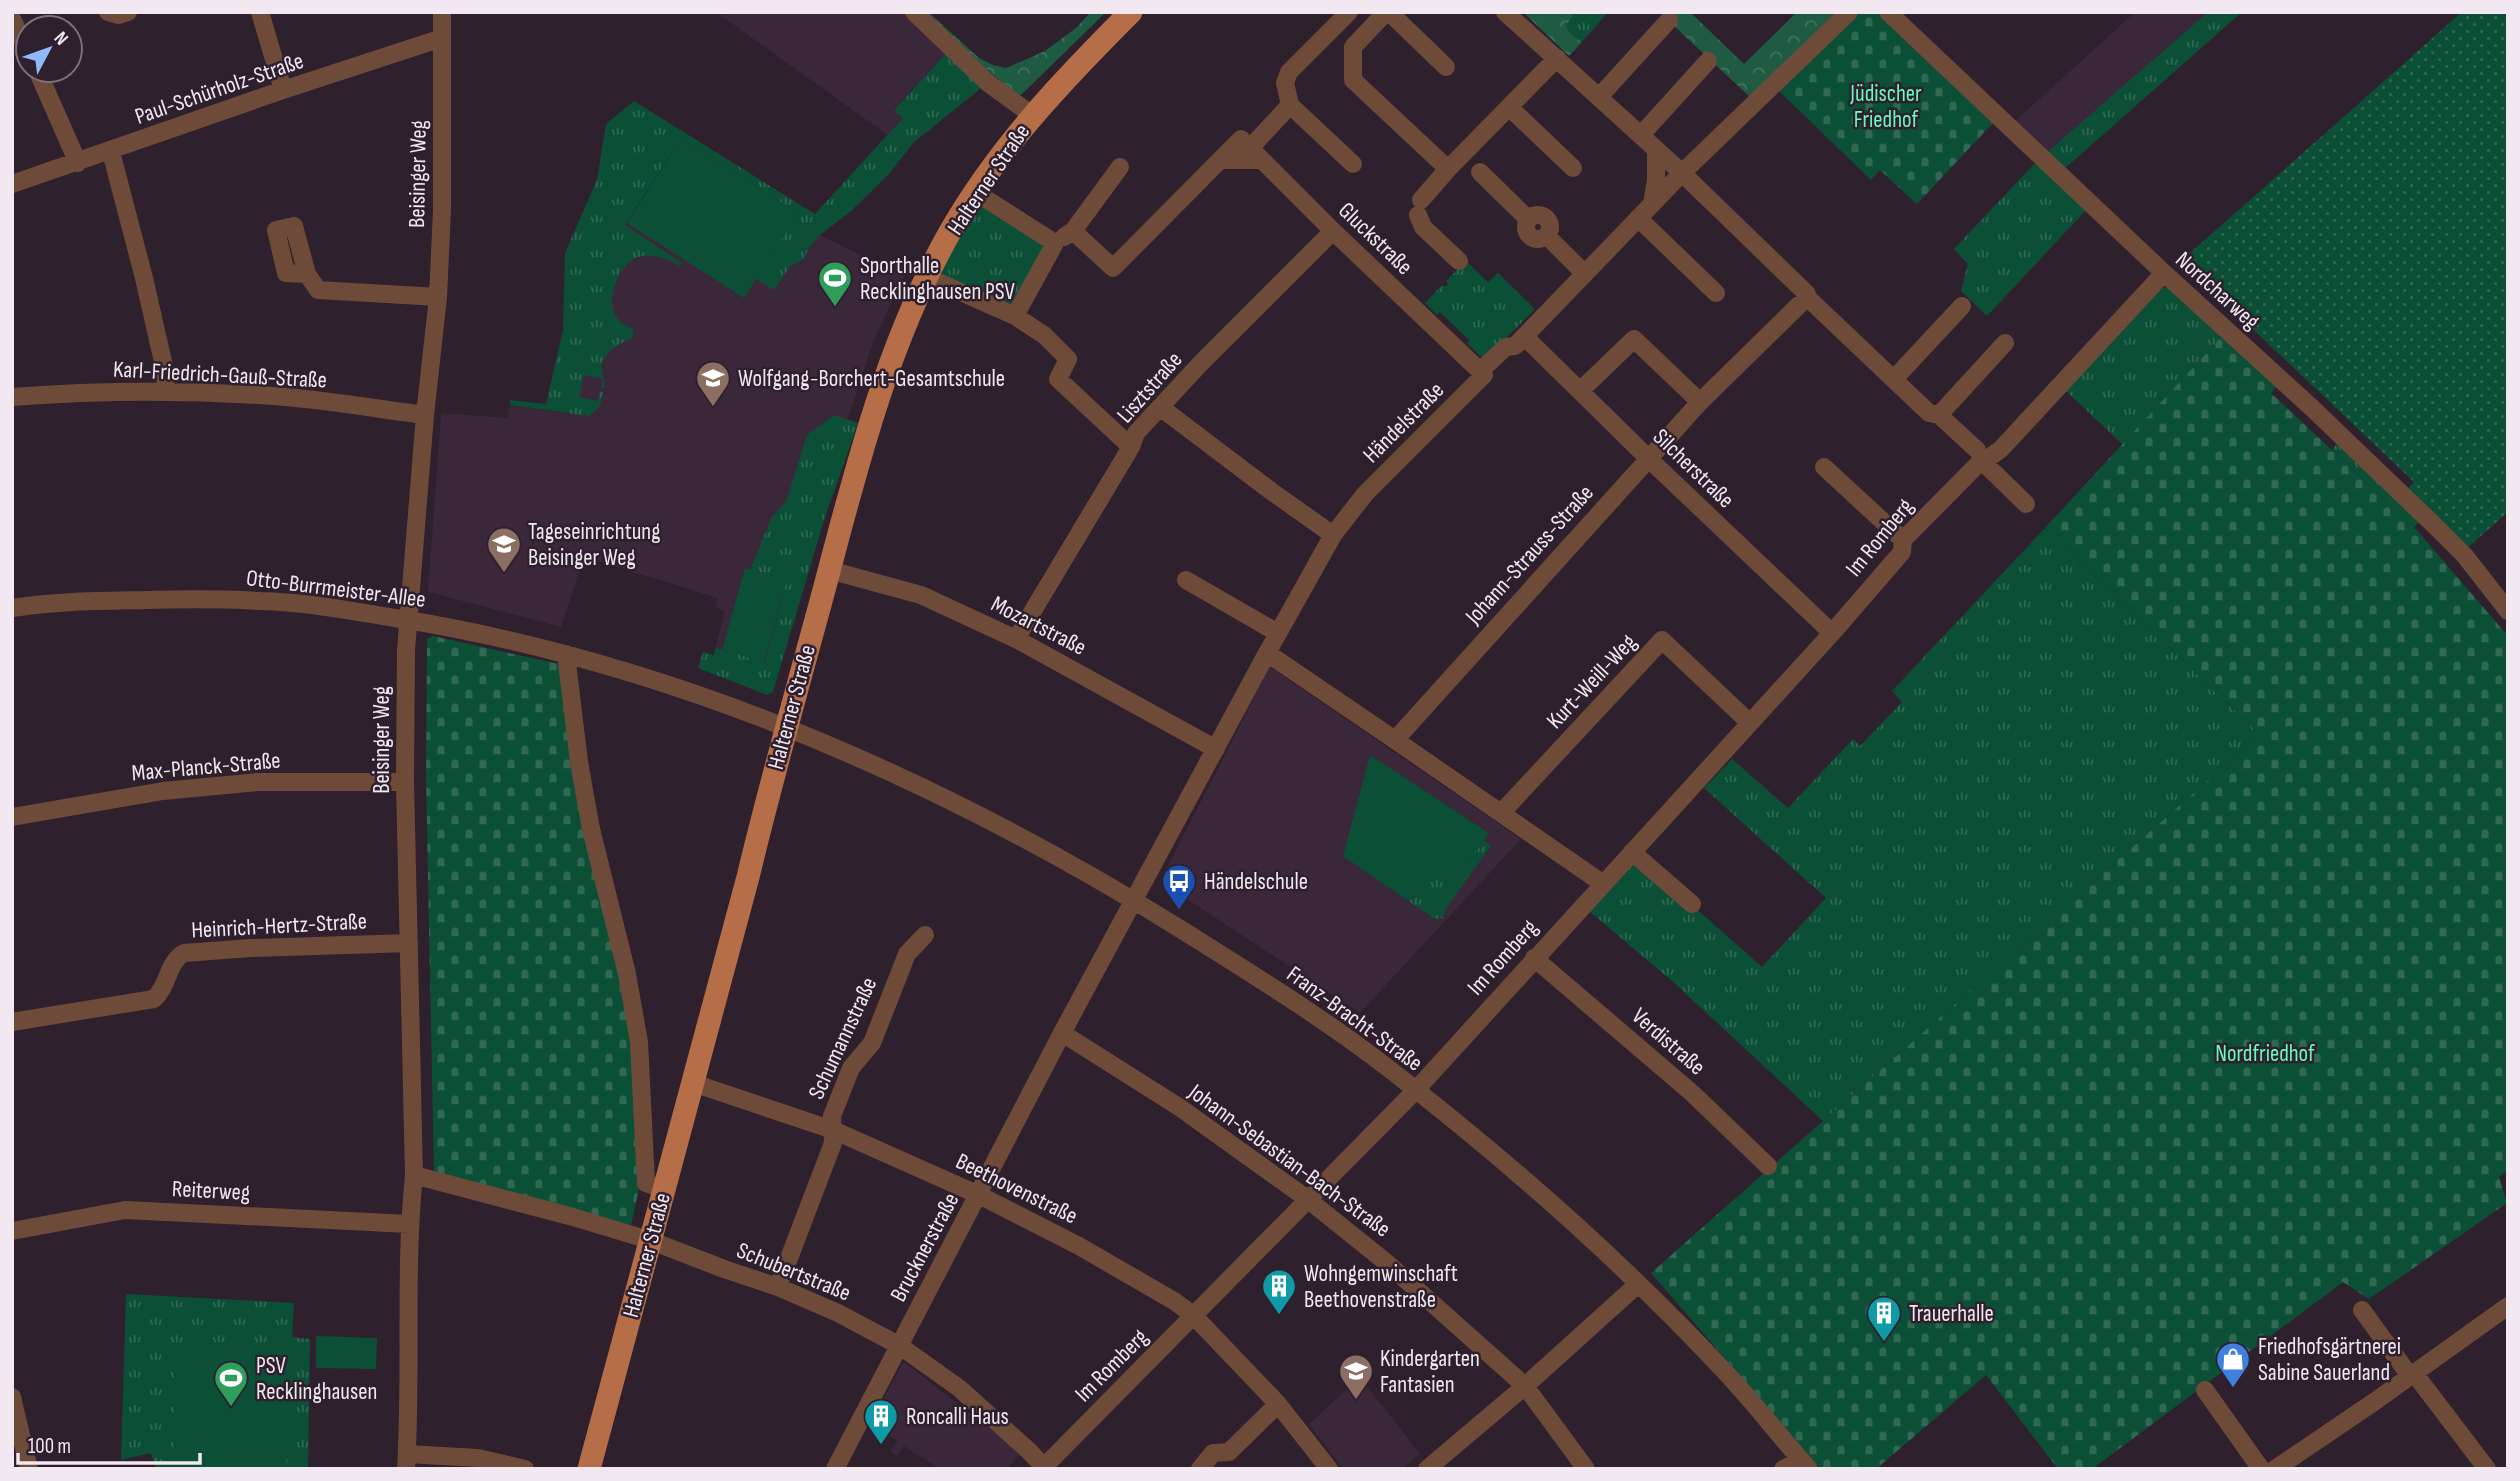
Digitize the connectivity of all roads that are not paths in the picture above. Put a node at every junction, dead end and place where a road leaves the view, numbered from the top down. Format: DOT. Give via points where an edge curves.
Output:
graph roads {
  1 [pos="108,12"];
  2 [pos="128,12"];
  3 [pos="260,12"];
  4 [pos="442,12"];
  5 [pos="914,12"];
  6 [pos="1131,12"];
  7 [pos="1349,12"];
  8 [pos="1505,12"];
  9 [pos="1849,12"];
  10 [pos="1888,12"];
  11 [pos="1386,13"];
  12 [pos="1669,20"];
  13 [pos="1333,29"];
  14 [pos="442,38"];
  15 [pos="1353,47"];
  16 [pos="1557,58"];
  17 [pos="1708,61"];
  18 [pos="1446,68"];
  19 [pos="43,84"];
  20 [pos="283,90"];
  21 [pos="1599,97"];
  22 [pos="1290,106"];
  23 [pos="1509,107"];
  24 [pos="1032,115"];
  25 [pos="1641,135"];
  26 [pos="1251,149"];
  27 [pos="1656,149"];
  28 [pos="111,152"];
  29 [pos="1220,160"];
  30 [pos="78,163"];
  31 [pos="1353,164"];
  32 [pos="1120,167"];
  33 [pos="1573,168"];
  34 [pos="1448,169"];
  35 [pos="1480,172"];
  36 [pos="1682,173"];
  37 [pos="12,184"];
  38 [pos="975,192"];
  39 [pos="1651,204"];
  40 [pos="1638,218"];
  41 [pos="1073,231"];
  42 [pos="1333,231"];
  43 [pos="1055,243"];
  44 [pos="1459,261"];
  45 [pos="307,274"];
  46 [pos="1585,274"];
  47 [pos="2164,274"];
  48 [pos="927,277"];
  49 [pos="1716,293"];
  50 [pos="438,297"];
  51 [pos="1806,299"];
  52 [pos="1962,306"];
  53 [pos="1015,316"];
  54 [pos="1525,337"];
  55 [pos="2005,343"];
  56 [pos="1480,371"];
  57 [pos="1894,379"];
  58 [pos="1581,390"];
  59 [pos="165,391"];
  60 [pos="12,397"];
  61 [pos="1700,402"];
  62 [pos="1160,407"];
  63 [pos="425,415"];
  64 [pos="1939,415"];
  65 [pos="1131,447"];
  66 [pos="1982,458"];
  67 [pos="1649,459"];
  68 [pos="1824,467"];
  69 [pos="2026,504"];
  70 [pos="1333,535"];
  71 [pos="1903,540"];
  72 [pos="829,570"];
  73 [pos="1186,580"];
  74 [pos="12,608"];
  75 [pos="2508,611"];
  76 [pos="409,620"];
  77 [pos="1278,633"];
  78 [pos="1832,633"];
  79 [pos="1016,639"];
  80 [pos="1266,653"];
  81 [pos="566,654"];
  82 [pos="1750,723"];
  83 [pos="786,727"];
  84 [pos="1395,740"];
  85 [pos="1216,749"];
  86 [pos="405,782"];
  87 [pos="1502,812"];
  88 [pos="12,817"];
  89 [pos="1632,852"];
  90 [pos="1602,883"];
  91 [pos="1135,900"];
  92 [pos="1692,904"];
  93 [pos="925,935"];
  94 [pos="409,943"];
  95 [pos="1534,958"];
  96 [pos="12,1022"];
  97 [pos="1062,1033"];
  98 [pos="693,1083"];
  99 [pos="1415,1091"];
  100 [pos="833,1130"];
  101 [pos="1768,1166"];
  102 [pos="414,1175"];
  103 [pos="663,1189"];
  104 [pos="979,1195"];
  105 [pos="1306,1198"];
  106 [pos="409,1224"];
  107 [pos="12,1231"];
  108 [pos="649,1240"];
  109 [pos="1638,1284"];
  110 [pos="778,1287"];
  111 [pos="2508,1306"];
  112 [pos="2362,1310"];
  113 [pos="1193,1315"];
  114 [pos="900,1346"];
  115 [pos="2412,1375"];
  116 [pos="1525,1386"];
  117 [pos="2205,1390"];
  118 [pos="12,1397"];
  119 [pos="1278,1404"];
  120 [pos="407,1461"];
  121 [pos="1805,1464"];
  122 [pos="1044,1468"];
  123 [pos="29,1469"];
  124 [pos="525,1469"];
  125 [pos="589,1469"];
  126 [pos="835,1469"];
  127 [pos="1200,1469"];
  128 [pos="1329,1469"];
  129 [pos="1427,1469"];
  130 [pos="1586,1469"];
  131 [pos="1783,1469"];
  132 [pos="2261,1469"];
  133 [pos="2275,1469"];
  134 [pos="2487,1469"];
  1 -- 2 [label="street"];
  3 -- 20 [label="street"];
  4 -- 14 [label="street, Beisinger Weg"];
  5 -- 24 [label="street" via="988,83"];
  6 -- 24 [label="main road, Halterner Straße"];
  7 -- 13 [label="street"];
  8 -- 16 [label="street"];
  9 -- 36 [label="street, Händelstraße"];
  10 -- 47 [label="street, Nordcharweg"];
  11 -- 15 [label="street"];
  11 -- 18 [label="street"];
  12 -- 21 [label="street"];
  13 -- 15 [label="street"];
  13 -- 22 [label="street" via="1289,72 1285,83"];
  14 -- 20 [label="street, Paul-Schürholz-Straße"];
  14 -- 50 [label="street, Beisinger Weg"];
  15 -- 34 [label="street" via="1353,80"];
  16 -- 21 [label="street"];
  16 -- 23 [label="street"];
  17 -- 25 [label="street"];
  19 -- 30 [label="street"];
  20 -- 28 [label="street, Paul-Schürholz-Straße"];
  21 -- 25 [label="street"];
  22 -- 26 [label="street"];
  22 -- 31 [label="street"];
  23 -- 33 [label="street"];
  23 -- 34 [label="street"];
  24 -- 38 [label="main road, Halterner Straße"];
  25 -- 27 [label="street"];
  26 -- 29 [label="street"];
  26 -- 29 [label="street"];
  26 -- 42 [label="street, Gluckstraße"];
  27 -- 36 [label="street"];
  27 -- 39 [label="street"];
  28 -- 30 [label="street, Paul-Schürholz-Straße"];
  28 -- 59 [label="street" via="166,375"];
  29 -- 41 [label="street" via="1113,268"];
  30 -- 37 [label="street, Paul-Schürholz-Straße"];
  32 -- 41 [label="street"];
  34 -- 44 [label="street" via="1419,207 1423,227"];
  35 -- 46 [label="street" via="1528,219 1529,237 1547,236"];
  36 -- 39 [label="street, Händelstraße"];
  36 -- 51 [label="street"];
  38 -- 43 [label="street"];
  38 -- 48 [label="main road, Halterner Straße"];
  39 -- 40 [label="street, Händelstraße"];
  40 -- 46 [label="street, Händelstraße"];
  40 -- 49 [label="street"];
  41 -- 43 [label="street"];
  42 -- 56 [label="street, Gluckstraße"];
  42 -- 62 [label="street, Lisztstraße"];
  43 -- 53 [label="street"];
  45 -- 50 [label="street" via="318,290"];
  46 -- 54 [label="street, Händelstraße"];
  47 -- 66 [label="street, Im Romberg" via="2001,449"];
  47 -- 75 [label="street, Nordcharweg" via="2432,523"];
  48 -- 53 [label="street"];
  48 -- 72 [label="main road, Halterner Straße" via="889,369"];
  50 -- 63 [label="street, Beisinger Weg"];
  51 -- 57 [label="street"];
  51 -- 61 [label="street, Johann-Strauss-Straße"];
  52 -- 57 [label="street"];
  53 -- 65 [label="street" via="1044,335 1068,359 1058,379"];
  54 -- 56 [label="street, Händelstraße"];
  54 -- 58 [label="street, Silcherstraße"];
  55 -- 64 [label="street"];
  56 -- 70 [label="street, Händelstraße" via="1484,375 1365,494"];
  57 -- 64 [label="street" via="1929,413"];
  58 -- 61 [label="street" via="1639,333"];
  58 -- 67 [label="street, Silcherstraße"];
  59 -- 60 [label="street, Karl-Friedrich-Gauß-Straße"];
  59 -- 63 [label="street, Karl-Friedrich-Gauß-Straße" via="287,397"];
  61 -- 67 [label="street, Johann-Strauss-Straße"];
  62 -- 65 [label="street, Lisztstraße" via="1136,433"];
  62 -- 70 [label="street"];
  63 -- 76 [label="street, Beisinger Weg"];
  64 -- 66 [label="street"];
  65 -- 79 [label="street, Lisztstraße"];
  66 -- 69 [label="street"];
  66 -- 71 [label="street, Im Romberg"];
  67 -- 78 [label="street, Silcherstraße"];
  67 -- 84 [label="street, Johann-Strauss-Straße"];
  68 -- 71 [label="street"];
  70 -- 77 [label="street, Händelstraße"];
  71 -- 78 [label="street, Im Romberg" via="1902,552"];
  72 -- 79 [label="street, Mozartstraße" via="921,595"];
  72 -- 83 [label="main road, Halterner Straße"];
  73 -- 77 [label="street"];
  74 -- 76 [label="street, Otto-Burrmeister-Allee" via="100,601 264,601"];
  76 -- 81 [label="street, Otto-Burrmeister-Allee"];
  76 -- 86 [label="street, Beisinger Weg"];
  77 -- 80 [label="street, Händelstraße"];
  78 -- 82 [label="street, Im Romberg"];
  79 -- 85 [label="street, Mozartstraße"];
  80 -- 84 [label="street"];
  80 -- 85 [label="street, Händelstraße"];
  81 -- 83 [label="street, Otto-Burrmeister-Allee"];
  81 -- 103 [label="street" via="591,829 639,1042 646,1183"];
  82 -- 87 [label="street, Kurt-Weill-Weg" via="1662,640"];
  82 -- 89 [label="street, Im Romberg"];
  83 -- 91 [label="street, Franz-Bracht-Straße" via="970,810"];
  83 -- 98 [label="main road, Halterner Straße"];
  84 -- 87 [label="street"];
  85 -- 91 [label="street, Händelstraße"];
  86 -- 88 [label="street, Max-Planck-Straße" via="258,782 163,791"];
  86 -- 94 [label="street, Beisinger Weg"];
  87 -- 90 [label="street"];
  89 -- 90 [label="street, Im Romberg"];
  89 -- 92 [label="street"];
  90 -- 95 [label="street, Im Romberg"];
  91 -- 97 [label="street, Brucknerstraße"];
  91 -- 99 [label="street, Franz-Bracht-Straße" via="1345,1037"];
  93 -- 100 [label="street, Schumannstraße" via="907,954 872,1043 851,1068 832,1116"];
  94 -- 96 [label="street, Heinrich-Hertz-Straße" via="184,953 175,959 163,991 154,999"];
  94 -- 102 [label="street, Beisinger Weg"];
  95 -- 99 [label="street, Im Romberg"];
  95 -- 101 [label="street, Verdistraße" via="1692,1093"];
  97 -- 104 [label="street, Brucknerstraße"];
  97 -- 105 [label="street, Johann-Sebastian-Bach-Straße"];
  98 -- 100 [label="street, Beethovenstraße"];
  98 -- 103 [label="main road, Halterner Straße"];
  99 -- 105 [label="street, Im Romberg"];
  99 -- 109 [label="street, Franz-Bracht-Straße" via="1523,1179"];
  100 -- 104 [label="street, Beethovenstraße"];
  100 -- 110 [label="street, Schumannstraße" via="833,1143"];
  102 -- 106 [label="street, Beisinger Weg"];
  102 -- 108 [label="street, Schubertstraße"];
  103 -- 108 [label="main road, Halterner Straße"];
  104 -- 113 [label="street, Beethovenstraße" via="1079,1246"];
  104 -- 114 [label="street, Brucknerstraße"];
  105 -- 113 [label="street, Im Romberg"];
  105 -- 116 [label="street, Johann-Sebastian-Bach-Straße"];
  106 -- 107 [label="street, Reiterweg" via="125,1210"];
  106 -- 120 [label="street, Beisinger Weg"];
  108 -- 110 [label="street, Schubertstraße"];
  108 -- 125 [label="main road, Halterner Straße"];
  109 -- 116 [label="street"];
  109 -- 121 [label="street, Franz-Bracht-Straße" via="1727,1374"];
  110 -- 114 [label="street, Schubertstraße"];
  111 -- 115 [label="street"];
  112 -- 115 [label="street"];
  113 -- 119 [label="street, Beethovenstraße"];
  113 -- 122 [label="street, Im Romberg"];
  114 -- 122 [label="street, Schubertstraße" via="959,1388"];
  114 -- 126 [label="street, Brucknerstraße"];
  115 -- 133 [label="street"];
  115 -- 134 [label="street"];
  116 -- 129 [label="street"];
  116 -- 130 [label="street, Johann-Sebastian-Bach-Straße"];
  117 -- 132 [label="street"];
  118 -- 123 [label="street"];
  119 -- 127 [label="street" via="1229,1452 1213,1453"];
  119 -- 128 [label="street, Beethovenstraße"];
  120 -- 124 [label="street" via="478,1458"];
  121 -- 131 [label="street"];
}
